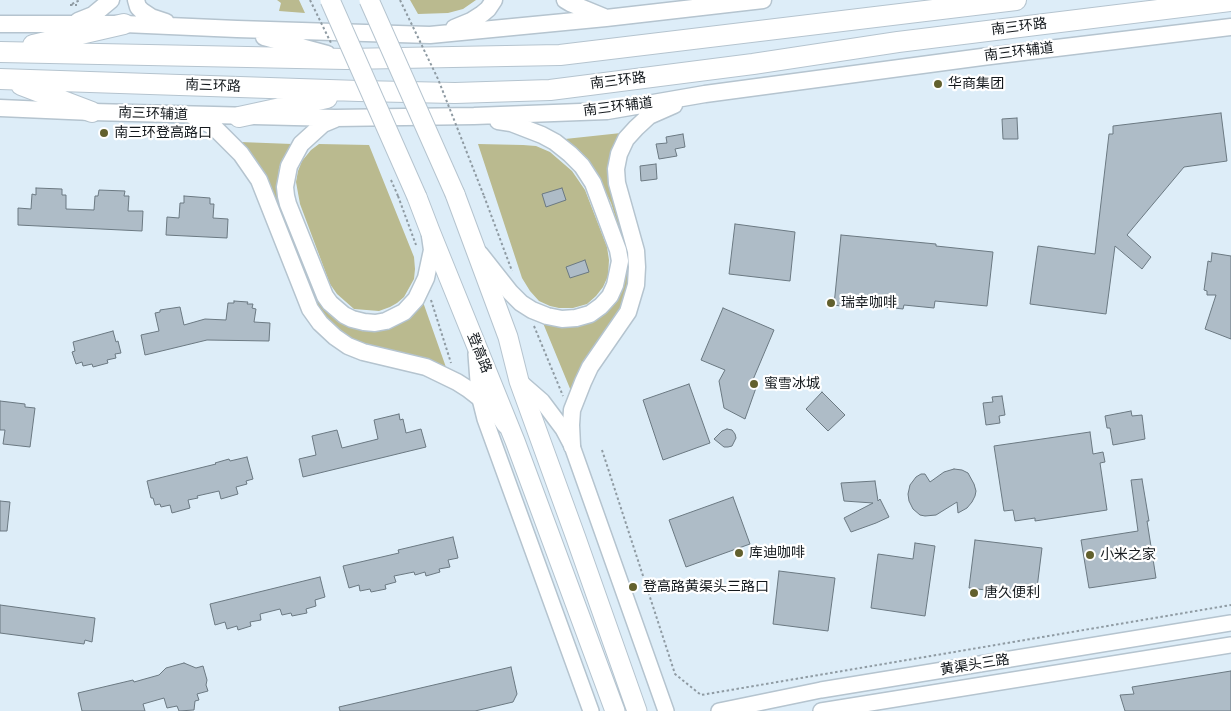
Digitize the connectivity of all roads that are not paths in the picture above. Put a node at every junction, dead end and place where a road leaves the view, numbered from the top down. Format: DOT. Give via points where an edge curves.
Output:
graph roads {
  1 [pos="111,0"];
  2 [pos="136,0"];
  3 [pos="330,0"];
  4 [pos="369,0"];
  5 [pos="494,0"];
  6 [pos="565,0"];
  7 [pos="763,0"];
  8 [pos="1016,0"];
  9 [pos="1231,1"];
  10 [pos="606,18"];
  11 [pos="0,24"];
  12 [pos="60,24"];
  13 [pos="124,24"];
  14 [pos="1231,26"];
  15 [pos="192,27"];
  16 [pos="237,29"];
  17 [pos="430,35"];
  18 [pos="2,52"];
  19 [pos="346,59"];
  20 [pos="2,79"];
  21 [pos="359,91"];
  22 [pos="705,94"];
  23 [pos="0,108"];
  24 [pos="92,112"];
  25 [pos="187,115"];
  26 [pos="239,116"];
  27 [pos="474,116"];
  28 [pos="335,118"];
  29 [pos="430,231"];
  30 [pos="475,248"];
  31 [pos="474,340"];
  32 [pos="519,381"];
  33 [pos="480,398"];
  34 [pos="515,441"];
  35 [pos="572,446"];
  36 [pos="1231,623"];
  37 [pos="1231,645"];
  38 [pos="591,711"];
  39 [pos="615,711"];
  40 [pos="637,711"];
  41 [pos="666,711"];
  42 [pos="719,711"];
  43 [pos="821,711"];
  1 -- 12 [label="main road" via="93,15"];
  2 -- 15 [label="main road" via="138,7 151,17"];
  3 -- 29 [label="main road, 登高路, bridge"];
  4 -- 30 [label="main road, bridge" via="455,194"];
  5 -- 17 [label="main road" via="488,9 471,21"];
  6 -- 10 [label="main road"];
  7 -- 10 [label="main road"];
  8 -- 19 [label="highway, 南三环路" via="560,55"];
  9 -- 21 [label="highway, 南三环路" via="550,90 455,93"];
  10 -- 17 [label="main road"];
  11 -- 12 [label="main road"];
  12 -- 13 [label="main road"];
  13 -- 15 [label="main road"];
  13 -- 18 [label="highway"];
  14 -- 22 [label="main road, 南三环辅道"];
  15 -- 16 [label="main road"];
  16 -- 17 [label="main road"];
  16 -- 19 [label="main road"];
  18 -- 19 [label="highway, 南三环路"];
  20 -- 21 [label="highway, 南三环路"];
  20 -- 24 [label="highway"];
  21 -- 26 [label="highway"];
  22 -- 27 [label="main road, 南三环辅道" via="607,111"];
  22 -- 35 [label="main road" via="650,116 626,139 619,154 617,183 636,251 636,285 628,312 582,382 572,410"];
  23 -- 24 [label="main road, 南三环辅道"];
  24 -- 25 [label="main road, 南三环辅道"];
  25 -- 26 [label="main road, 南三环辅道"];
  25 -- 33 [label="main road" via="214,127 241,154 259,180 310,309 320,323 348,346 426,368 457,382"];
  26 -- 28 [label="main road, 南三环辅道"];
  27 -- 28 [label="main road, 南三环辅道"];
  27 -- 30 [label="main road" via="511,123 542,135 570,154 593,183 620,261 615,285 601,306 590,314 562,319 547,316 521,303"];
  28 -- 29 [label="main road" via="323,124 301,144 289,166 285,187 288,204 330,303 344,316 364,322 386,321 404,312 416,299 426,278 432,250"];
  29 -- 31 [label="main road, 登高路"];
  30 -- 32 [label="main road" via="508,337"];
  31 -- 33 [label="street"];
  31 -- 34 [label="main road, 登高路"];
  32 -- 35 [label="street" via="542,401"];
  32 -- 40 [label="main road"];
  33 -- 34 [label="main road" via="501,419"];
  33 -- 38 [label="street"];
  34 -- 39 [label="main road, 登高路"];
  35 -- 41 [label="street"];
  36 -- 42 [label="street, 黄渠头三路" via="821,690"];
  37 -- 43 [label="street, 黄渠头三路"];
}
